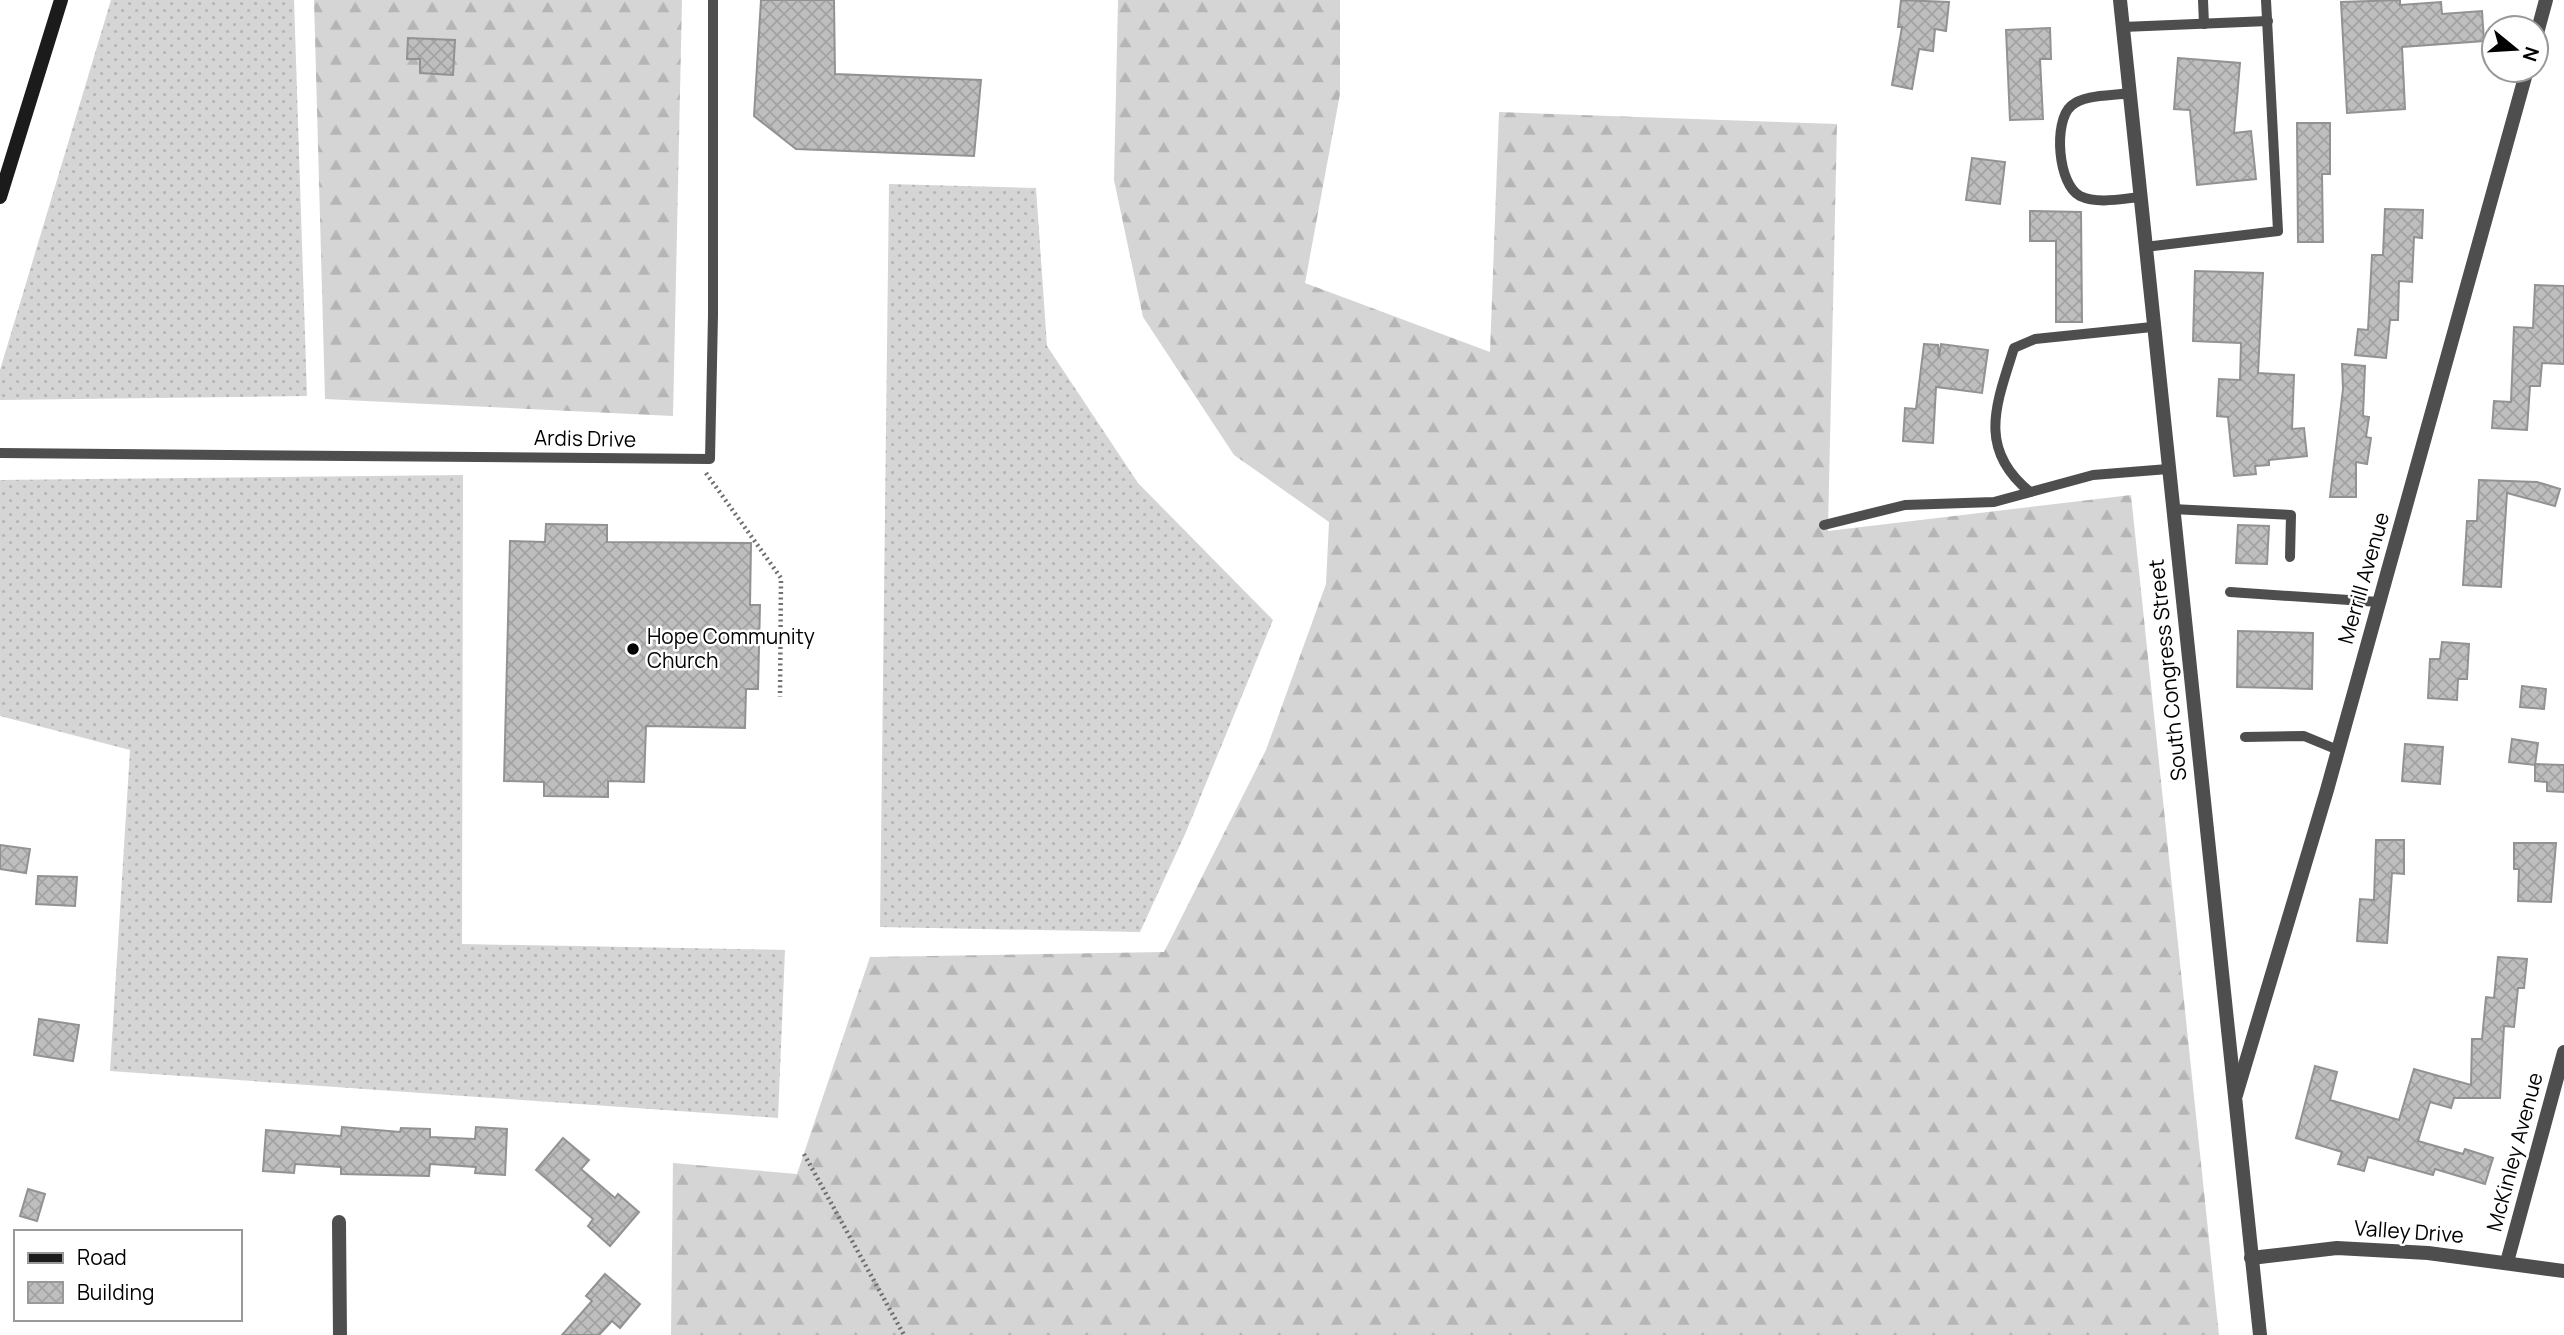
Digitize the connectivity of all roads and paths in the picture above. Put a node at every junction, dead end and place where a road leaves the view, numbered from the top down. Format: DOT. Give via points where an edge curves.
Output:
graph roads {
  1 [pos="61,0"];
  2 [pos="713,0"];
  3 [pos="2120,0"];
  4 [pos="2203,0"];
  5 [pos="2266,0"];
  6 [pos="2267,21"];
  7 [pos="2204,24"];
  8 [pos="2123,27"];
  9 [pos="2523,84"];
  10 [pos="2130,93"];
  11 [pos="0,197"];
  12 [pos="2140,197"];
  13 [pos="2145,247"];
  14 [pos="2152,327"];
  15 [pos="0,453"];
  16 [pos="2168,468"];
  17 [pos="704,469"];
  18 [pos="2030,492"];
  19 [pos="2172,509"];
  20 [pos="1824,524"];
  21 [pos="2290,557"];
  22 [pos="2230,592"];
  23 [pos="2379,602"];
  24 [pos="780,697"];
  25 [pos="2245,737"];
  26 [pos="2337,750"];
  27 [pos="2564,1052"];
  28 [pos="2235,1095"];
  29 [pos="804,1154"];
  30 [pos="340,1222"];
  31 [pos="2251,1258"];
  32 [pos="2507,1262"];
  33 [pos="2564,1271"];
  34 [pos="340,1335"];
  35 [pos="904,1335"];
  36 [pos="2260,1335"];
  1 -- 11 [label="main road"];
  2 -- 15 [label="lane, Ardis Drive" via="710,459"];
  3 -- 8 [label="street, South Congress Street"];
  4 -- 7 [label="lane"];
  5 -- 6 [label="lane"];
  6 -- 7 [label="lane"];
  6 -- 13 [label="lane" via="2278,230"];
  7 -- 8 [label="lane"];
  8 -- 10 [label="street, South Congress Street"];
  9 -- 23 [label="street, Merrill Avenue"];
  10 -- 12 [label="street, South Congress Street"];
  10 -- 12 [label="lane" via="2073,104 2061,127 2063,165 2071,190 2082,197"];
  12 -- 13 [label="street, South Congress Street"];
  13 -- 14 [label="street, South Congress Street"];
  14 -- 16 [label="street, South Congress Street"];
  14 -- 18 [label="lane" via="2035,339 2014,348 1998,397 1995,444 2010,476"];
  16 -- 18 [label="lane" via="2093,475"];
  16 -- 19 [label="street, South Congress Street"];
  17 -- 24 [label="path" via="782,578"];
  18 -- 20 [label="lane" via="1994,502 1905,505"];
  19 -- 21 [label="lane" via="2291,515"];
  19 -- 28 [label="street, South Congress Street"];
  22 -- 23 [label="lane"];
  23 -- 26 [label="street, Merrill Avenue"];
  25 -- 26 [label="lane" via="2304,736"];
  26 -- 28 [label="street, Merrill Avenue"];
  27 -- 32 [label="street, McKinley Avenue"];
  28 -- 31 [label="street, South Congress Street"];
  29 -- 35 [label="path"];
  30 -- 34 [label="street"];
  31 -- 32 [label="street, Valley Drive" via="2337,1248"];
  31 -- 36 [label="street, South Congress Street"];
  32 -- 33 [label="street, Valley Drive"];
}
